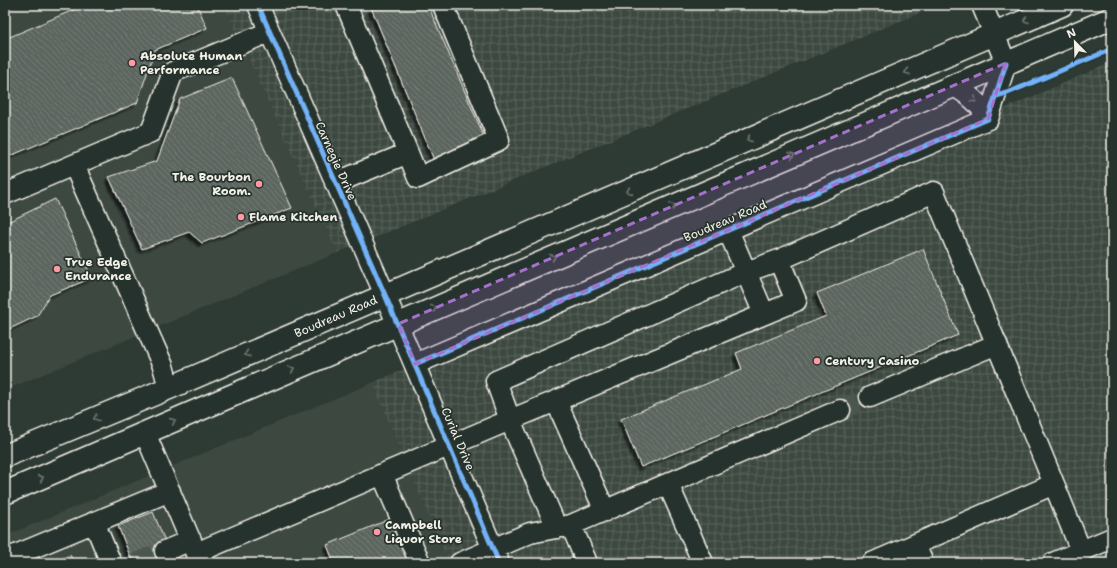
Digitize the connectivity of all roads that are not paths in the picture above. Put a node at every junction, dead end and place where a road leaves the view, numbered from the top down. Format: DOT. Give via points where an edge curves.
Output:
graph roads {
  1 [pos="258,5"];
  2 [pos="346,5"];
  3 [pos="443,5"];
  4 [pos="982,5"];
  5 [pos="1062,5"];
  6 [pos="1112,18"];
  7 [pos="269,32"];
  8 [pos="994,34"];
  9 [pos="1006,63"];
  10 [pos="954,86"];
  11 [pos="988,120"];
  12 [pos="408,153"];
  13 [pos="74,165"];
  14 [pos="335,183"];
  15 [pos="5,194"];
  16 [pos="728,230"];
  17 [pos="779,260"];
  18 [pos="746,272"];
  19 [pos="386,295"];
  20 [pos="764,314"];
  21 [pos="398,324"];
  22 [pos="997,344"];
  23 [pos="415,364"];
  24 [pos="169,388"];
  25 [pos="870,397"];
  26 [pos="556,401"];
  27 [pos="840,410"];
  28 [pos="510,420"];
  29 [pos="145,433"];
  30 [pos="450,445"];
  31 [pos="5,454"];
  32 [pos="382,474"];
  33 [pos="668,484"];
  34 [pos="1054,484"];
  35 [pos="170,491"];
  36 [pos="5,493"];
  37 [pos="605,511"];
  38 [pos="94,522"];
  39 [pos="564,527"];
  40 [pos="1112,538"];
  41 [pos="915,545"];
  42 [pos="165,550"];
  43 [pos="1081,551"];
  44 [pos="196,552"];
  45 [pos="496,556"];
  46 [pos="9,560"];
  47 [pos="111,563"];
  48 [pos="420,563"];
  49 [pos="460,563"];
  50 [pos="588,563"];
  51 [pos="703,563"];
  52 [pos="872,563"];
  53 [pos="924,563"];
  54 [pos="1053,563"];
  1 -- 7 [label="street, Carnegie Drive"];
  2 -- 12 [label="street"];
  3 -- 12 [label="street" via="499,140 418,178"];
  4 -- 8 [label="street"];
  5 -- 8 [label="main road, Boudreau Road, one-way"];
  6 -- 9 [label="main road"];
  7 -- 13 [label="street" via="173,72 151,132"];
  7 -- 14 [label="street, Carnegie Drive"];
  8 -- 9 [label="street"];
  8 -- 19 [label="main road, Boudreau Road, one-way"];
  9 -- 10 [label="main road"];
  9 -- 11 [label="street"];
  10 -- 11 [label="street, one-way" via="976,101"];
  21 -- 10 [label="main road, one-way"];
  11 -- 16 [label="street, Boudreau Road"];
  12 -- 14 [label="street"];
  13 -- 15 [label="street"];
  13 -- 24 [label="street" via="163,366"];
  14 -- 19 [label="street, Carnegie Drive"];
  16 -- 18 [label="street"];
  16 -- 23 [label="street, Boudreau Road"];
  17 -- 18 [label="street"];
  17 -- 20 [label="street" via="796,301"];
  17 -- 22 [label="street" via="934,192"];
  18 -- 20 [label="street"];
  18 -- 28 [label="street" via="496,380"];
  19 -- 21 [label="street, Carnegie Drive"];
  19 -- 24 [label="main road, Boudreau Road, one-way"];
  20 -- 26 [label="street"];
  21 -- 23 [label="street, Curial Drive"];
  29 -- 21 [label="main road, one-way"];
  22 -- 25 [label="street"];
  22 -- 34 [label="street"];
  23 -- 30 [label="street, Curial Drive"];
  24 -- 31 [label="main road, Boudreau Road, one-way"];
  26 -- 28 [label="street"];
  26 -- 37 [label="street"];
  27 -- 33 [label="street"];
  28 -- 30 [label="street"];
  28 -- 39 [label="street"];
  29 -- 35 [label="street"];
  36 -- 29 [label="main road, one-way"];
  30 -- 32 [label="street"];
  30 -- 45 [label="street, Curial Drive"];
  32 -- 44 [label="street"];
  32 -- 48 [label="street"];
  33 -- 37 [label="street"];
  33 -- 51 [label="street"];
  34 -- 41 [label="street"];
  34 -- 43 [label="street"];
  35 -- 38 [label="street"];
  35 -- 44 [label="street"];
  37 -- 39 [label="street"];
  38 -- 46 [label="street"];
  38 -- 47 [label="street"];
  39 -- 45 [label="street" via="530,533"];
  39 -- 50 [label="street"];
  40 -- 43 [label="street"];
  41 -- 52 [label="street"];
  41 -- 53 [label="street"];
  42 -- 44 [label="street"];
  43 -- 54 [label="street"];
  45 -- 49 [label="street"];
}
